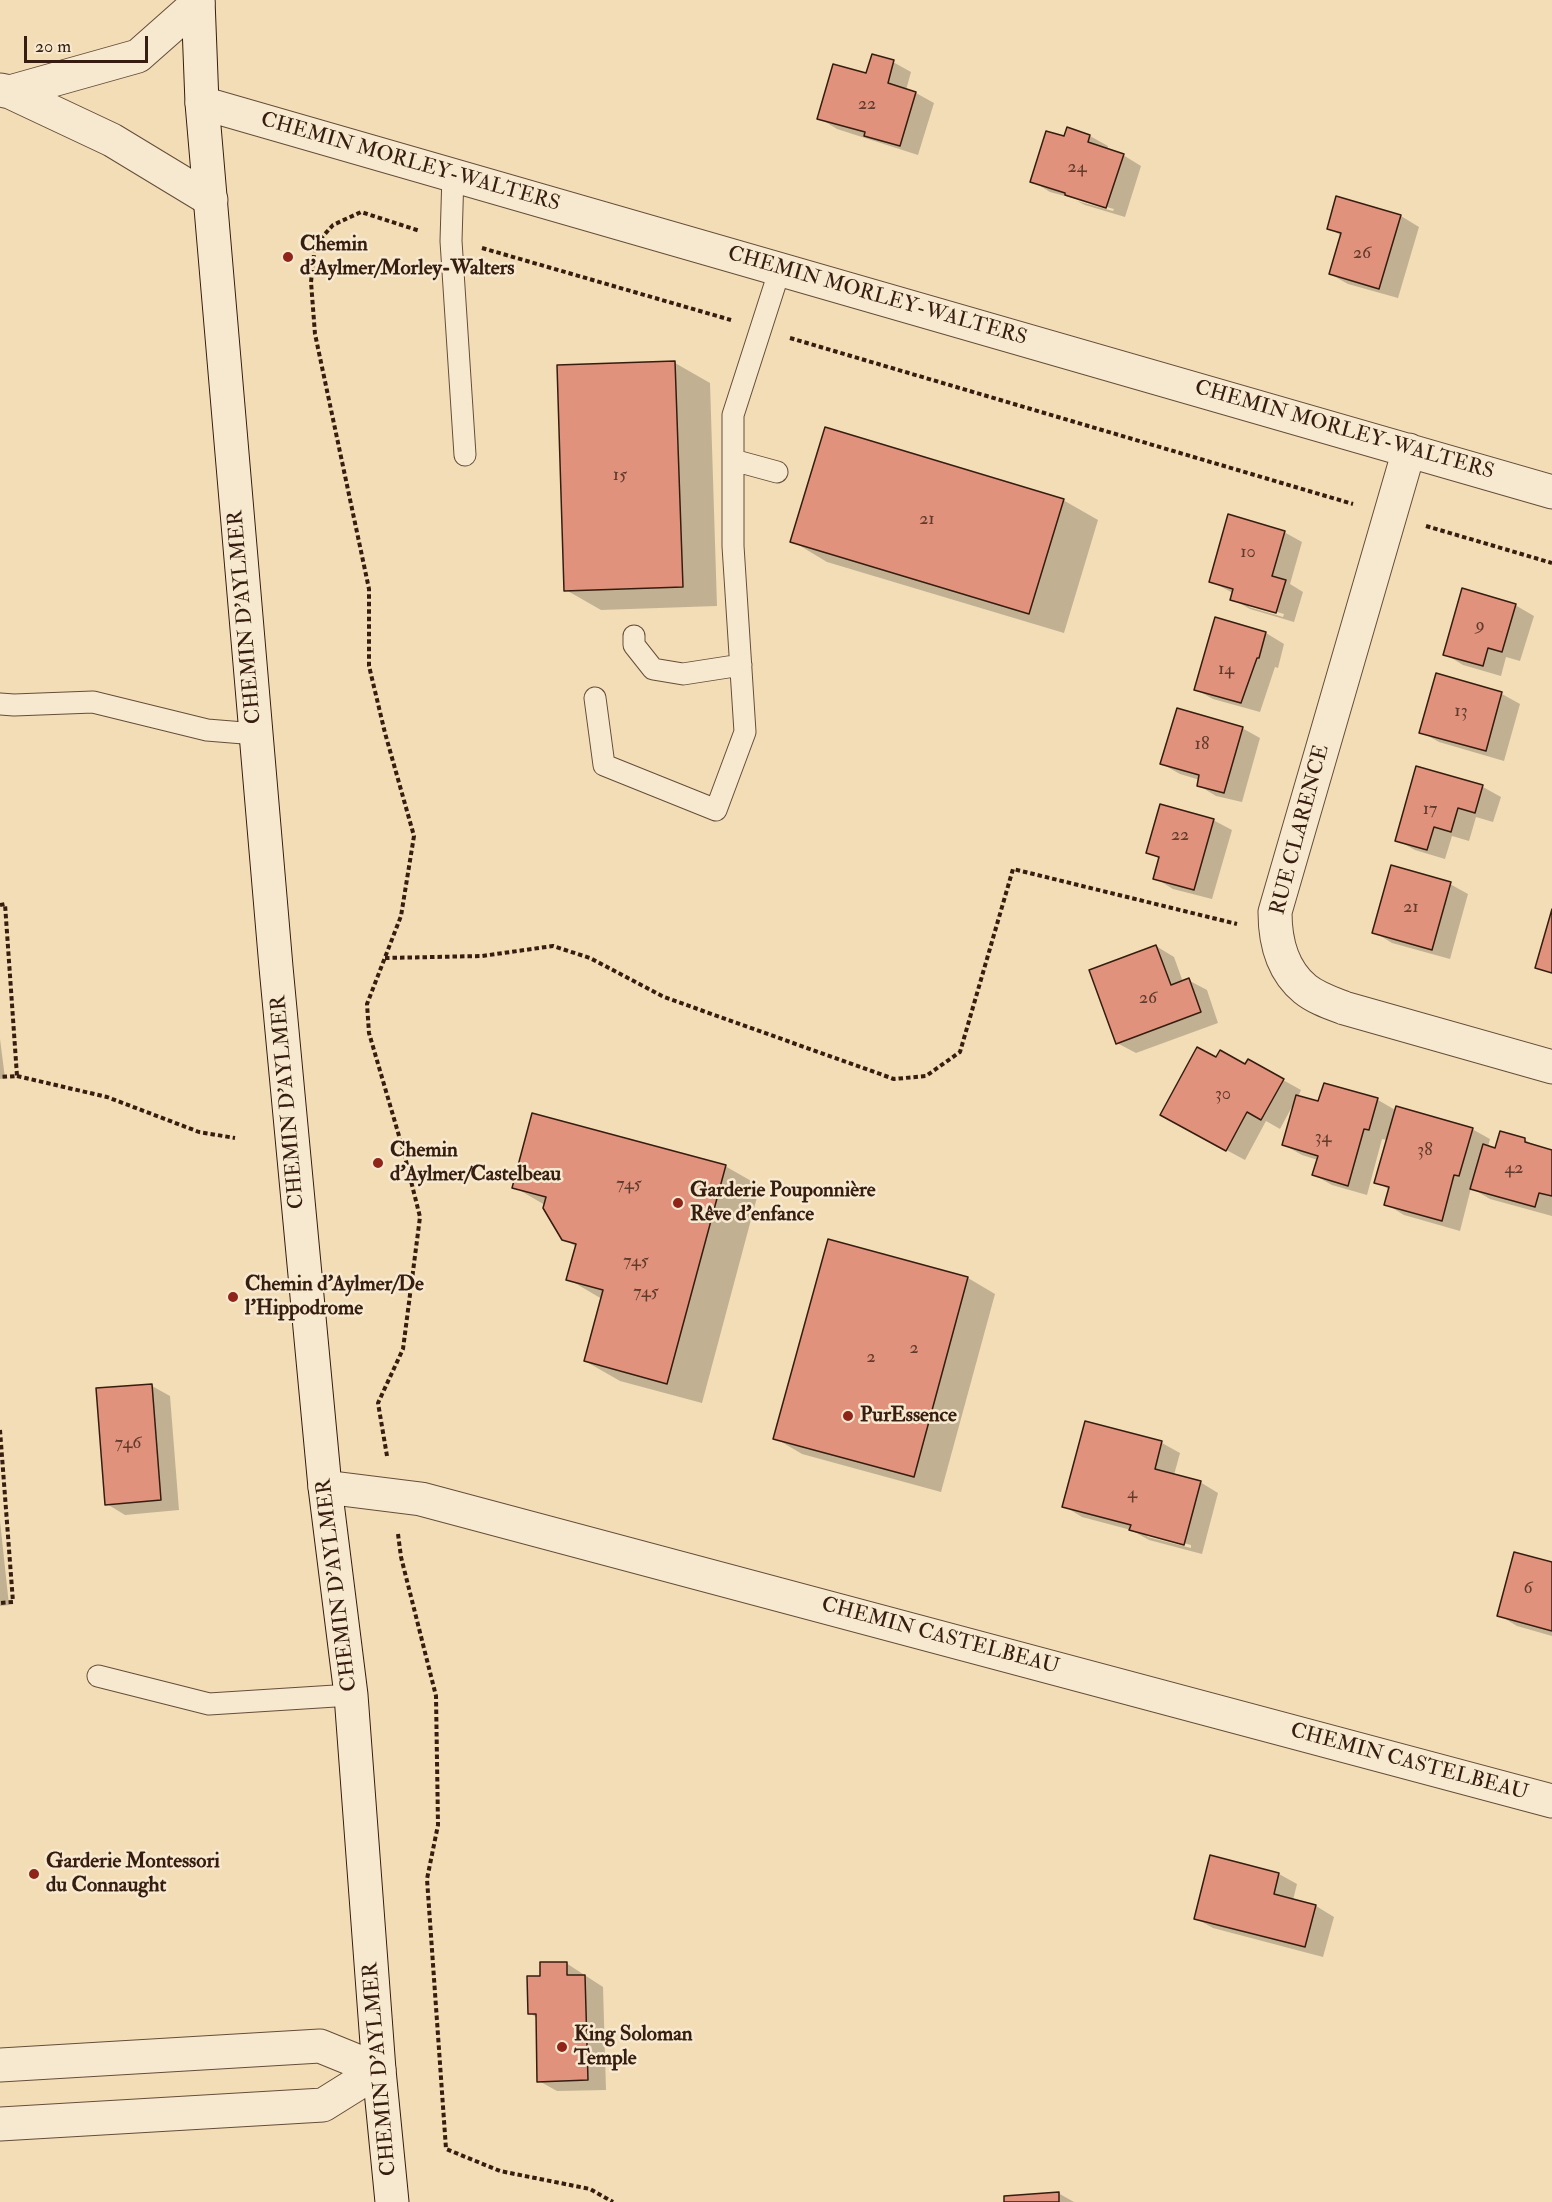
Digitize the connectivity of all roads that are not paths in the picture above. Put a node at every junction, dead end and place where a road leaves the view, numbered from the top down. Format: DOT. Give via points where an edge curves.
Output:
graph roads {
  1 [pos="198,2"];
  2 [pos="5,91"];
  3 [pos="202,103"];
  4 [pos="453,174"];
  5 [pos="211,200"];
  6 [pos="780,269"];
  7 [pos="1409,450"];
  8 [pos="465,455"];
  9 [pos="733,460"];
  10 [pos="777,472"];
  11 [pos="1552,492"];
  12 [pos="634,636"];
  13 [pos="741,665"];
  14 [pos="595,698"];
  15 [pos="0,704"];
  16 [pos="256,734"];
  17 [pos="1552,1067"];
  18 [pos="325,1487"];
  19 [pos="98,1676"];
  20 [pos="351,1695"];
  21 [pos="1552,1801"];
  22 [pos="0,2065"];
  23 [pos="380,2070"];
  24 [pos="0,2124"];
  25 [pos="392,2202"];
  1 -- 2 [label="street" via="138,56"];
  1 -- 3 [label="street, CHEMIN D'AYLMER"];
  2 -- 5 [label="street" via="112,140"];
  3 -- 4 [label="street, CHEMIN MORLEY-WALTERS"];
  3 -- 5 [label="street, CHEMIN D'AYLMER"];
  4 -- 6 [label="street, CHEMIN MORLEY-WALTERS"];
  4 -- 8 [label="lane" via="451,241"];
  5 -- 16 [label="street, CHEMIN D'AYLMER"];
  6 -- 7 [label="street, CHEMIN MORLEY-WALTERS"];
  6 -- 9 [label="lane" via="734,415"];
  7 -- 11 [label="street, CHEMIN MORLEY-WALTERS"];
  7 -- 17 [label="street, RUE CLARENCE" via="1275,912 1279,952 1305,989 1325,1000"];
  9 -- 10 [label="lane"];
  9 -- 13 [label="lane" via="733,546"];
  12 -- 13 [label="lane" via="634,645 653,669 683,674"];
  13 -- 14 [label="lane" via="745,732 716,810 604,765"];
  15 -- 16 [label="lane" via="93,702 207,730"];
  16 -- 18 [label="street, CHEMIN D'AYLMER"];
  18 -- 20 [label="street, CHEMIN D'AYLMER"];
  18 -- 21 [label="street, CHEMIN CASTELBEAU" via="421,1498"];
  19 -- 20 [label="lane" via="210,1704"];
  20 -- 23 [label="street, CHEMIN D'AYLMER"];
  22 -- 23 [label="street" via="320,2046"];
  23 -- 24 [label="street" via="323,2105"];
  23 -- 25 [label="street, CHEMIN D'AYLMER"];
}
